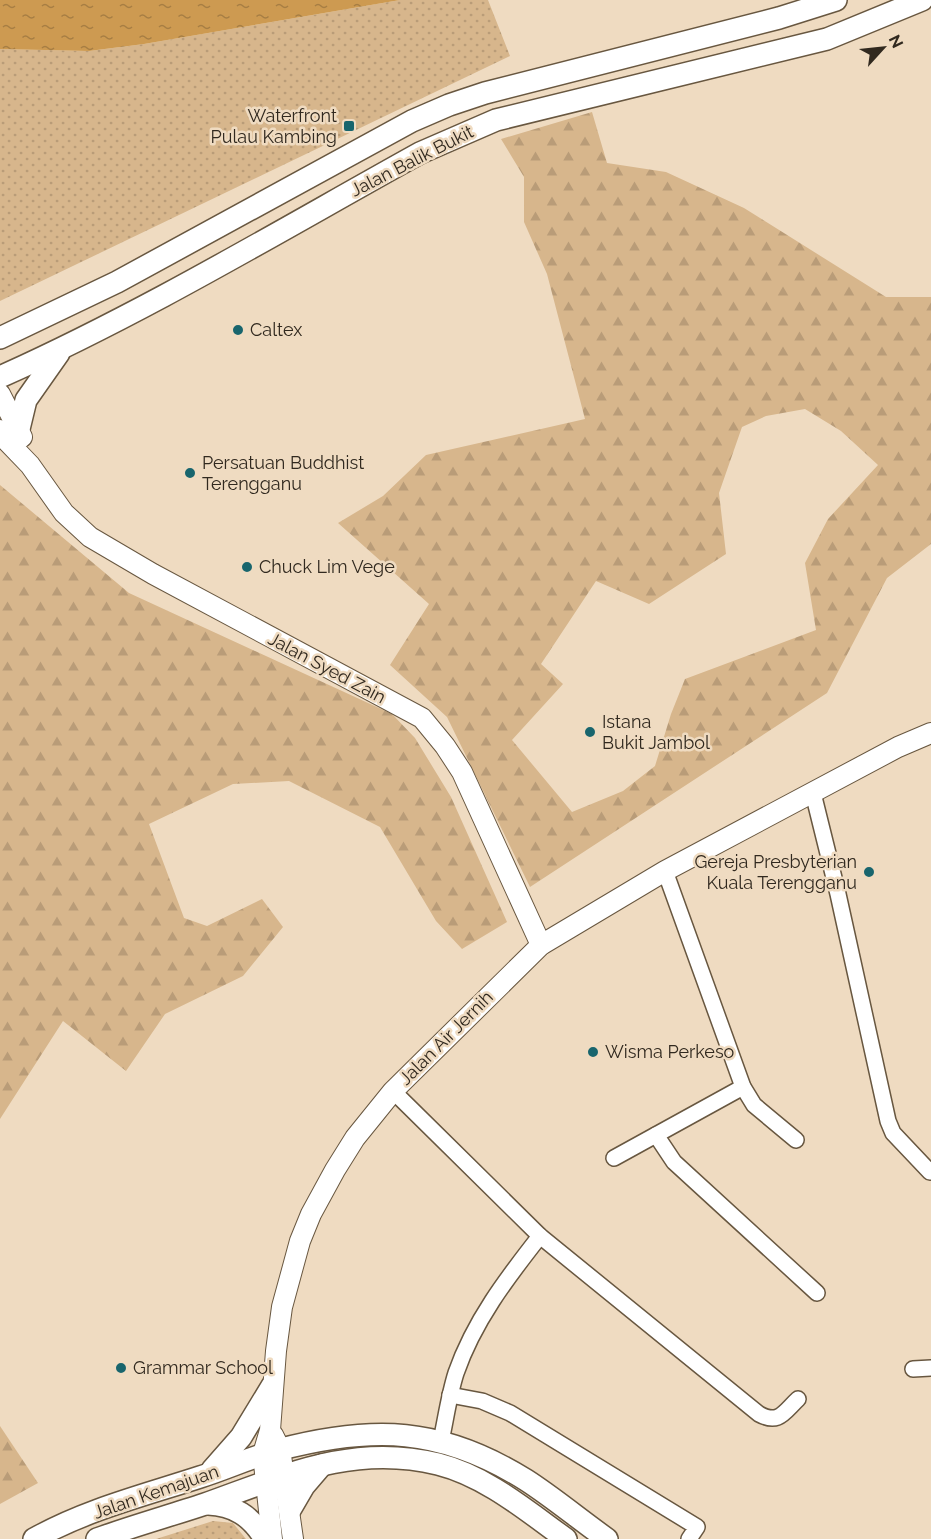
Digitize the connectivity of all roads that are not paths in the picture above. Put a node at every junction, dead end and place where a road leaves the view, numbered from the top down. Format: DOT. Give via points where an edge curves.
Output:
graph roads {
  1 [pos="836,0"];
  2 [pos="922,0"];
  3 [pos="0,338"];
  4 [pos="61,350"];
  5 [pos="0,377"];
  6 [pos="0,394"];
  7 [pos="10,429"];
  8 [pos="931,733"];
  9 [pos="813,793"];
  10 [pos="665,871"];
  11 [pos="541,945"];
  12 [pos="743,1087"];
  13 [pos="393,1091"];
  14 [pos="656,1135"];
  15 [pos="796,1140"];
  16 [pos="614,1158"];
  17 [pos="930,1172"];
  18 [pos="540,1236"];
  19 [pos="817,1293"];
  20 [pos="931,1368"];
  21 [pos="913,1369"];
  22 [pos="272,1386"];
  23 [pos="450,1395"];
  24 [pos="798,1399"];
  25 [pos="441,1441"];
  26 [pos="272,1452"];
  27 [pos="322,1465"];
  28 [pos="207,1475"];
  29 [pos="276,1478"];
  30 [pos="204,1504"];
  31 [pos="290,1510"];
  32 [pos="34,1539"];
  33 [pos="97,1539"];
  34 [pos="266,1539"];
  35 [pos="273,1539"];
  36 [pos="293,1539"];
  37 [pos="566,1539"];
  38 [pos="607,1539"];
  39 [pos="689,1539"];
  1 -- 3 [label="main road, Jalan Balik Bukit" via="449,105 412,121 117,282"];
  2 -- 4 [label="main road, Jalan Balik Bukit" via="826,39 496,120 462,133"];
  4 -- 5 [label="main road, Jalan Balik Bukit"];
  4 -- 7 [label="main road"];
  6 -- 7 [label="street, Jalan Syed Zain"];
  7 -- 11 [label="street, Jalan Syed Zain" via="64,513 90,537 422,718 462,772"];
  8 -- 9 [label="street, Jalan Air Jernih"];
  9 -- 10 [label="street, Jalan Air Jernih"];
  9 -- 17 [label="street" via="888,1121 893,1133"];
  10 -- 11 [label="street, Jalan Air Jernih"];
  10 -- 12 [label="street"];
  11 -- 13 [label="street, Jalan Air Jernih"];
  12 -- 14 [label="street"];
  12 -- 15 [label="street" via="754,1105"];
  13 -- 18 [label="street"];
  13 -- 22 [label="street, Jalan Air Jernih" via="355,1138 311,1214 282,1307"];
  14 -- 16 [label="street"];
  14 -- 19 [label="street" via="674,1162"];
  18 -- 23 [label="street" via="500,1287 470,1338"];
  18 -- 24 [label="street" via="759,1414 769,1420 778,1418"];
  20 -- 21 [label="street"];
  22 -- 26 [label="street, Jalan Air Jernih"];
  22 -- 28 [label="main road" via="241,1437"];
  23 -- 25 [label="street"];
  23 -- 39 [label="street" via="482,1401 510,1413 697,1527"];
  25 -- 26 [label="main road, Jalan Kemajuan" via="383,1433 321,1440"];
  25 -- 38 [label="main road, Jalan Kemajuan" via="470,1450 527,1481"];
  26 -- 28 [label="main road, Jalan Kemajuan"];
  26 -- 29 [label="street"];
  27 -- 29 [label="main road, Jalan Kemajuan"];
  27 -- 31 [label="main road"];
  27 -- 37 [label="main road, Jalan Kemajuan" via="384,1456 439,1464 476,1478"];
  28 -- 32 [label="main road, Jalan Kemajuan" via="89,1515"];
  29 -- 30 [label="main road, Jalan Kemajuan"];
  29 -- 31 [label="street"];
  29 -- 35 [label="street"];
  30 -- 33 [label="main road, Jalan Kemajuan"];
  30 -- 34 [label="main road" via="236,1510"];
  31 -- 36 [label="street"];
}
